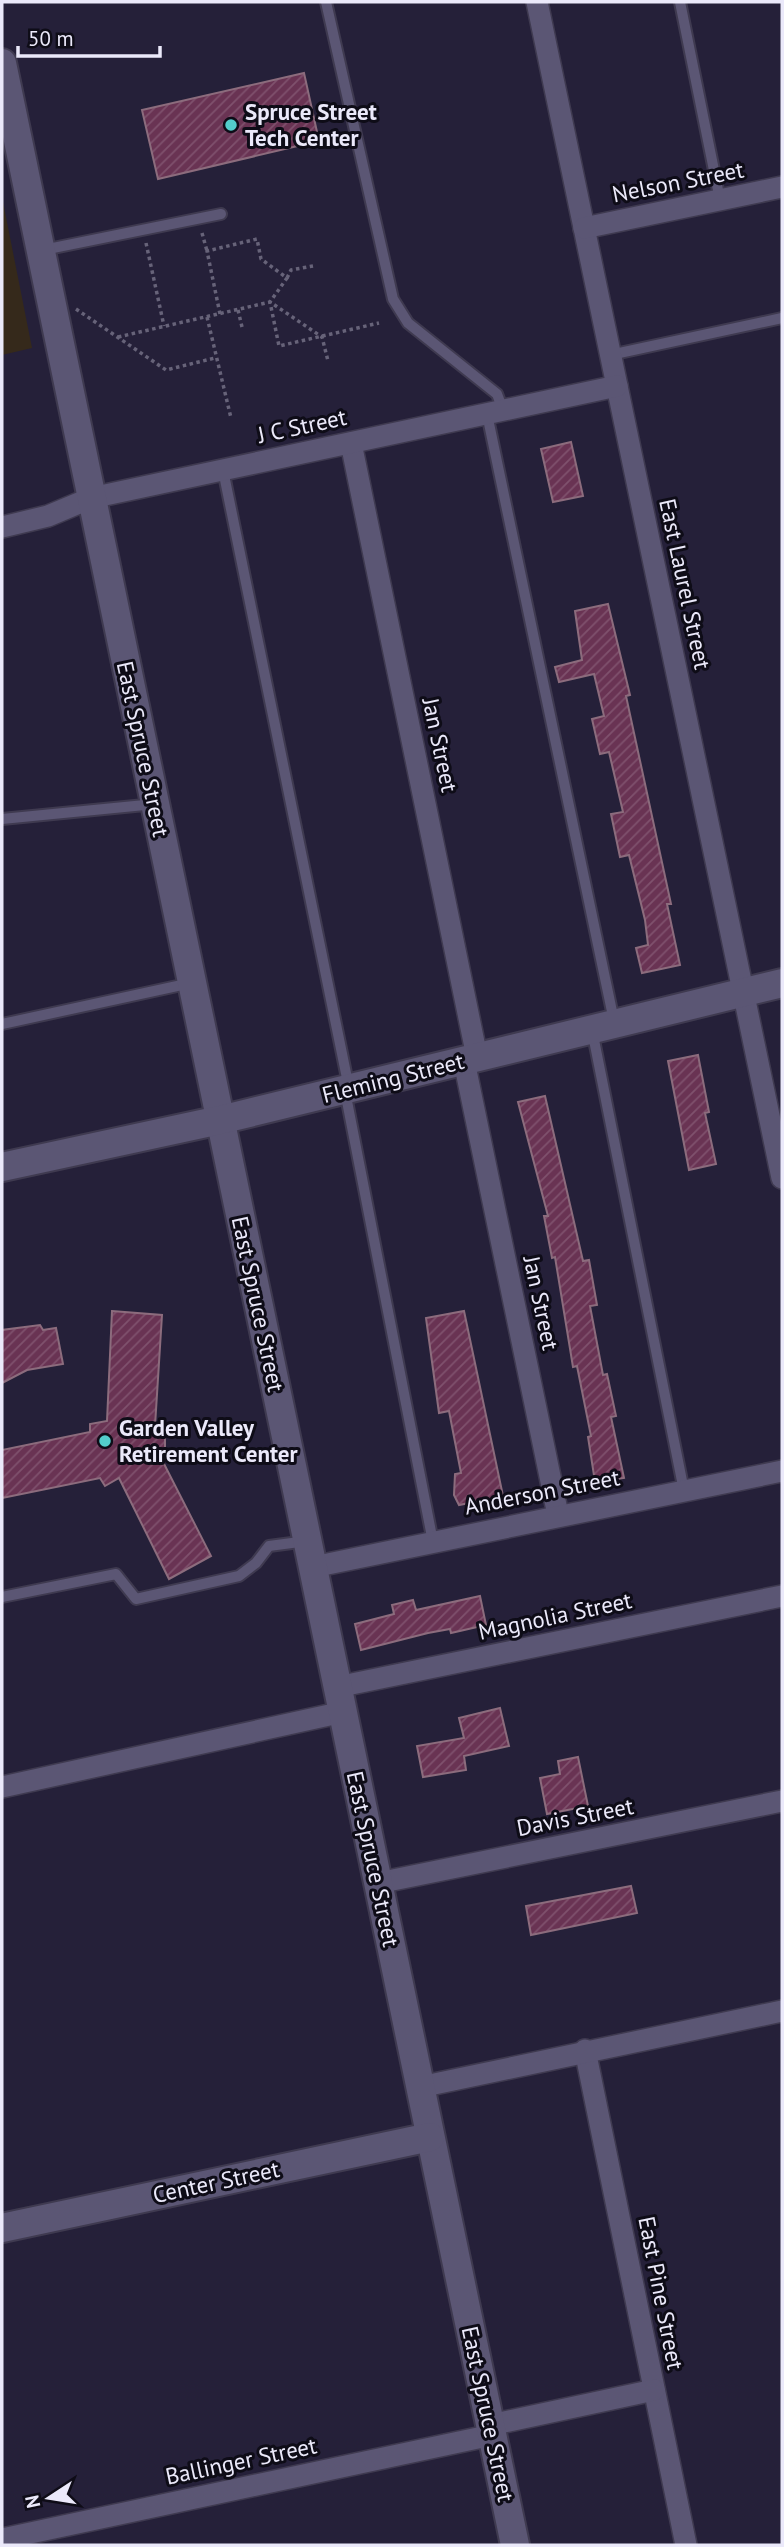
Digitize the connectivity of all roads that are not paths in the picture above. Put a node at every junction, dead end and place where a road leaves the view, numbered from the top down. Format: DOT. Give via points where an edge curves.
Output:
graph roads {
  1 [pos="326,2"];
  2 [pos="537,2"];
  3 [pos="680,2"];
  4 [pos="2,63"];
  5 [pos="6,105"];
  6 [pos="782,187"];
  7 [pos="720,200"];
  8 [pos="221,214"];
  9 [pos="584,228"];
  10 [pos="41,250"];
  11 [pos="782,318"];
  12 [pos="610,355"];
  13 [pos="617,386"];
  14 [pos="495,412"];
  15 [pos="351,443"];
  16 [pos="223,470"];
  17 [pos="92,498"];
  18 [pos="2,527"];
  19 [pos="155,804"];
  20 [pos="2,819"];
  21 [pos="191,984"];
  22 [pos="782,984"];
  23 [pos="745,993"];
  24 [pos="2,1024"];
  25 [pos="603,1027"];
  26 [pos="471,1059"];
  27 [pos="347,1089"];
  28 [pos="220,1120"];
  29 [pos="778,1139"];
  30 [pos="2,1167"];
  31 [pos="782,1178"];
  32 [pos="782,1471"];
  33 [pos="684,1491"];
  34 [pos="558,1516"];
  35 [pos="433,1542"];
  36 [pos="310,1554"];
  37 [pos="782,1596"];
  38 [pos="2,1597"];
  39 [pos="340,1700"];
  40 [pos="2,1787"];
  41 [pos="782,1801"];
  42 [pos="378,1883"];
  43 [pos="782,2011"];
  44 [pos="586,2050"];
  45 [pos="420,2087"];
  46 [pos="430,2137"];
  47 [pos="2,2228"];
  48 [pos="654,2390"];
  49 [pos="491,2430"];
  50 [pos="2,2539"];
  51 [pos="515,2545"];
  52 [pos="685,2545"];
  1 -- 14 [label="lane" via="393,299 408,323 497,394"];
  2 -- 9 [label="street, East Laurel Street"];
  3 -- 7 [label="lane"];
  4 -- 5 [label="street, East Spruce Street"];
  5 -- 10 [label="street, East Spruce Street"];
  6 -- 7 [label="street, Nelson Street"];
  7 -- 9 [label="street, Nelson Street"];
  8 -- 10 [label="lane"];
  9 -- 12 [label="street, East Laurel Street"];
  10 -- 17 [label="street, East Spruce Street"];
  11 -- 12 [label="lane"];
  12 -- 13 [label="street, East Laurel Street"];
  13 -- 14 [label="street, J C Street"];
  13 -- 23 [label="street, East Laurel Street"];
  14 -- 15 [label="street, J C Street"];
  14 -- 25 [label="lane"];
  15 -- 16 [label="street, J C Street"];
  15 -- 26 [label="street, Jan Street"];
  16 -- 17 [label="street, J C Street"];
  16 -- 27 [label="lane"];
  17 -- 18 [label="street, J C Street" via="48,516"];
  17 -- 19 [label="street, East Spruce Street"];
  19 -- 20 [label="lane"];
  19 -- 21 [label="street, East Spruce Street"];
  21 -- 24 [label="lane"];
  21 -- 28 [label="street, East Spruce Street"];
  22 -- 23 [label="street, Fleming Street"];
  23 -- 25 [label="street, Fleming Street"];
  23 -- 29 [label="street, East Laurel Street"];
  25 -- 26 [label="street, Fleming Street"];
  25 -- 33 [label="lane"];
  26 -- 27 [label="street, Fleming Street"];
  26 -- 34 [label="street, Jan Street"];
  27 -- 28 [label="street, Fleming Street"];
  27 -- 35 [label="lane"];
  28 -- 30 [label="street, Fleming Street"];
  28 -- 36 [label="street, East Spruce Street"];
  29 -- 31 [label="street, East Laurel Street"];
  32 -- 33 [label="street, Anderson Street"];
  33 -- 34 [label="street, Anderson Street"];
  34 -- 35 [label="street, Anderson Street"];
  35 -- 36 [label="street, Anderson Street"];
  36 -- 38 [label="lane" via="269,1546 239,1576 136,1599 116,1574"];
  36 -- 39 [label="street, East Spruce Street"];
  37 -- 39 [label="street, Magnolia Street"];
  39 -- 40 [label="street, Magnolia Street"];
  39 -- 42 [label="street, East Spruce Street"];
  41 -- 42 [label="street, Davis Street"];
  42 -- 45 [label="street, East Spruce Street"];
  43 -- 44 [label="street"];
  44 -- 45 [label="street"];
  44 -- 48 [label="street, East Pine Street"];
  45 -- 46 [label="street, East Spruce Street"];
  46 -- 47 [label="street, Center Street"];
  46 -- 49 [label="street, East Spruce Street"];
  48 -- 49 [label="street, Ballinger Street"];
  48 -- 52 [label="street, East Pine Street"];
  49 -- 50 [label="street, Ballinger Street"];
  49 -- 51 [label="street, East Spruce Street"];
}
